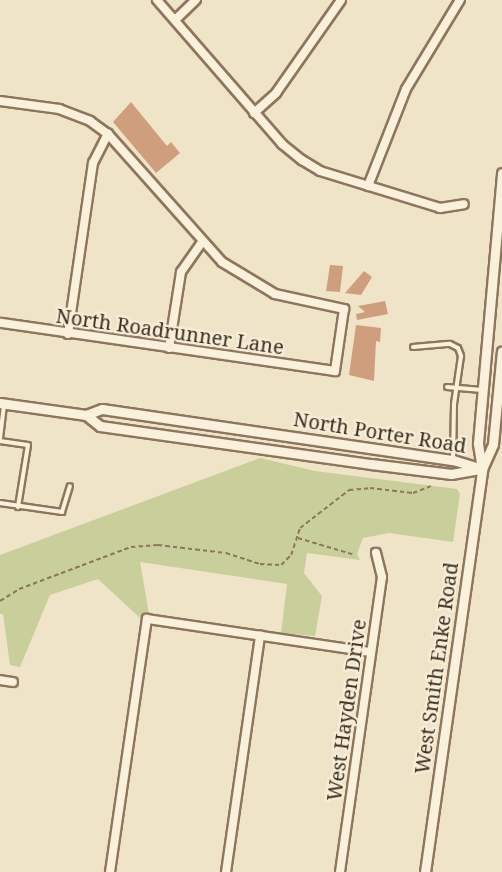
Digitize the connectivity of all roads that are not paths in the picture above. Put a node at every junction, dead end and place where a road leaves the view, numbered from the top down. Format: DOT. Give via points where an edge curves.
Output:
graph roads {
  1 [pos="157,0"];
  2 [pos="196,0"];
  3 [pos="340,0"];
  4 [pos="460,0"];
  5 [pos="174,20"];
  6 [pos="0,101"];
  7 [pos="254,113"];
  8 [pos="108,134"];
  9 [pos="502,174"];
  10 [pos="368,186"];
  11 [pos="464,204"];
  12 [pos="202,242"];
  13 [pos="0,323"];
  14 [pos="68,334"];
  15 [pos="413,347"];
  16 [pos="169,348"];
  17 [pos="502,351"];
  18 [pos="447,387"];
  19 [pos="456,387"];
  20 [pos="482,391"];
  21 [pos="2,403"];
  22 [pos="86,415"];
  23 [pos="0,439"];
  24 [pos="453,459"];
  25 [pos="482,468"];
  26 [pos="70,486"];
  27 [pos="0,503"];
  28 [pos="18,507"];
  29 [pos="376,553"];
  30 [pos="260,635"];
  31 [pos="371,652"];
  32 [pos="0,680"];
  33 [pos="13,682"];
  34 [pos="110,872"];
  35 [pos="226,872"];
  36 [pos="340,872"];
  37 [pos="425,872"];
  1 -- 5 [label="street"];
  2 -- 5 [label="street"];
  3 -- 7 [label="street" via="276,93"];
  4 -- 10 [label="street" via="402,97"];
  5 -- 7 [label="street"];
  6 -- 8 [label="street" via="58,109 90,121"];
  7 -- 10 [label="street" via="302,160 320,171"];
  8 -- 12 [label="street"];
  8 -- 14 [label="street" via="93,163"];
  9 -- 20 [label="street, West Smith Enke Road"];
  10 -- 11 [label="street" via="440,208"];
  12 -- 16 [label="street" via="181,272"];
  12 -- 16 [label="street, North Roadrunner Lane" via="222,262 275,294 344,309 335,371"];
  13 -- 14 [label="street, North Roadrunner Lane"];
  14 -- 16 [label="street, North Roadrunner Lane"];
  15 -- 19 [label="lane" via="440,344 458,348 462,356"];
  17 -- 25 [label="street, West Smith Enke Road" via="493,444"];
  18 -- 19 [label="lane"];
  19 -- 20 [label="lane"];
  19 -- 24 [label="lane"];
  20 -- 25 [label="street, West Smith Enke Road" via="478,442"];
  21 -- 22 [label="street, North Porter Road"];
  21 -- 23 [label="lane"];
  22 -- 24 [label="street, North Porter Road" via="102,409"];
  22 -- 25 [label="street, North Porter Road" via="100,426 371,464 451,474"];
  23 -- 28 [label="lane" via="28,444"];
  24 -- 25 [label="street, North Porter Road"];
  25 -- 37 [label="street, West Smith Enke Road"];
  26 -- 28 [label="lane" via="62,512"];
  27 -- 28 [label="lane"];
  29 -- 31 [label="street, West Hayden Drive" via="382,577"];
  30 -- 31 [label="street"];
  30 -- 34 [label="street" via="147,619"];
  30 -- 35 [label="street"];
  31 -- 36 [label="street, West Hayden Drive"];
  32 -- 33 [label="street"];
}
